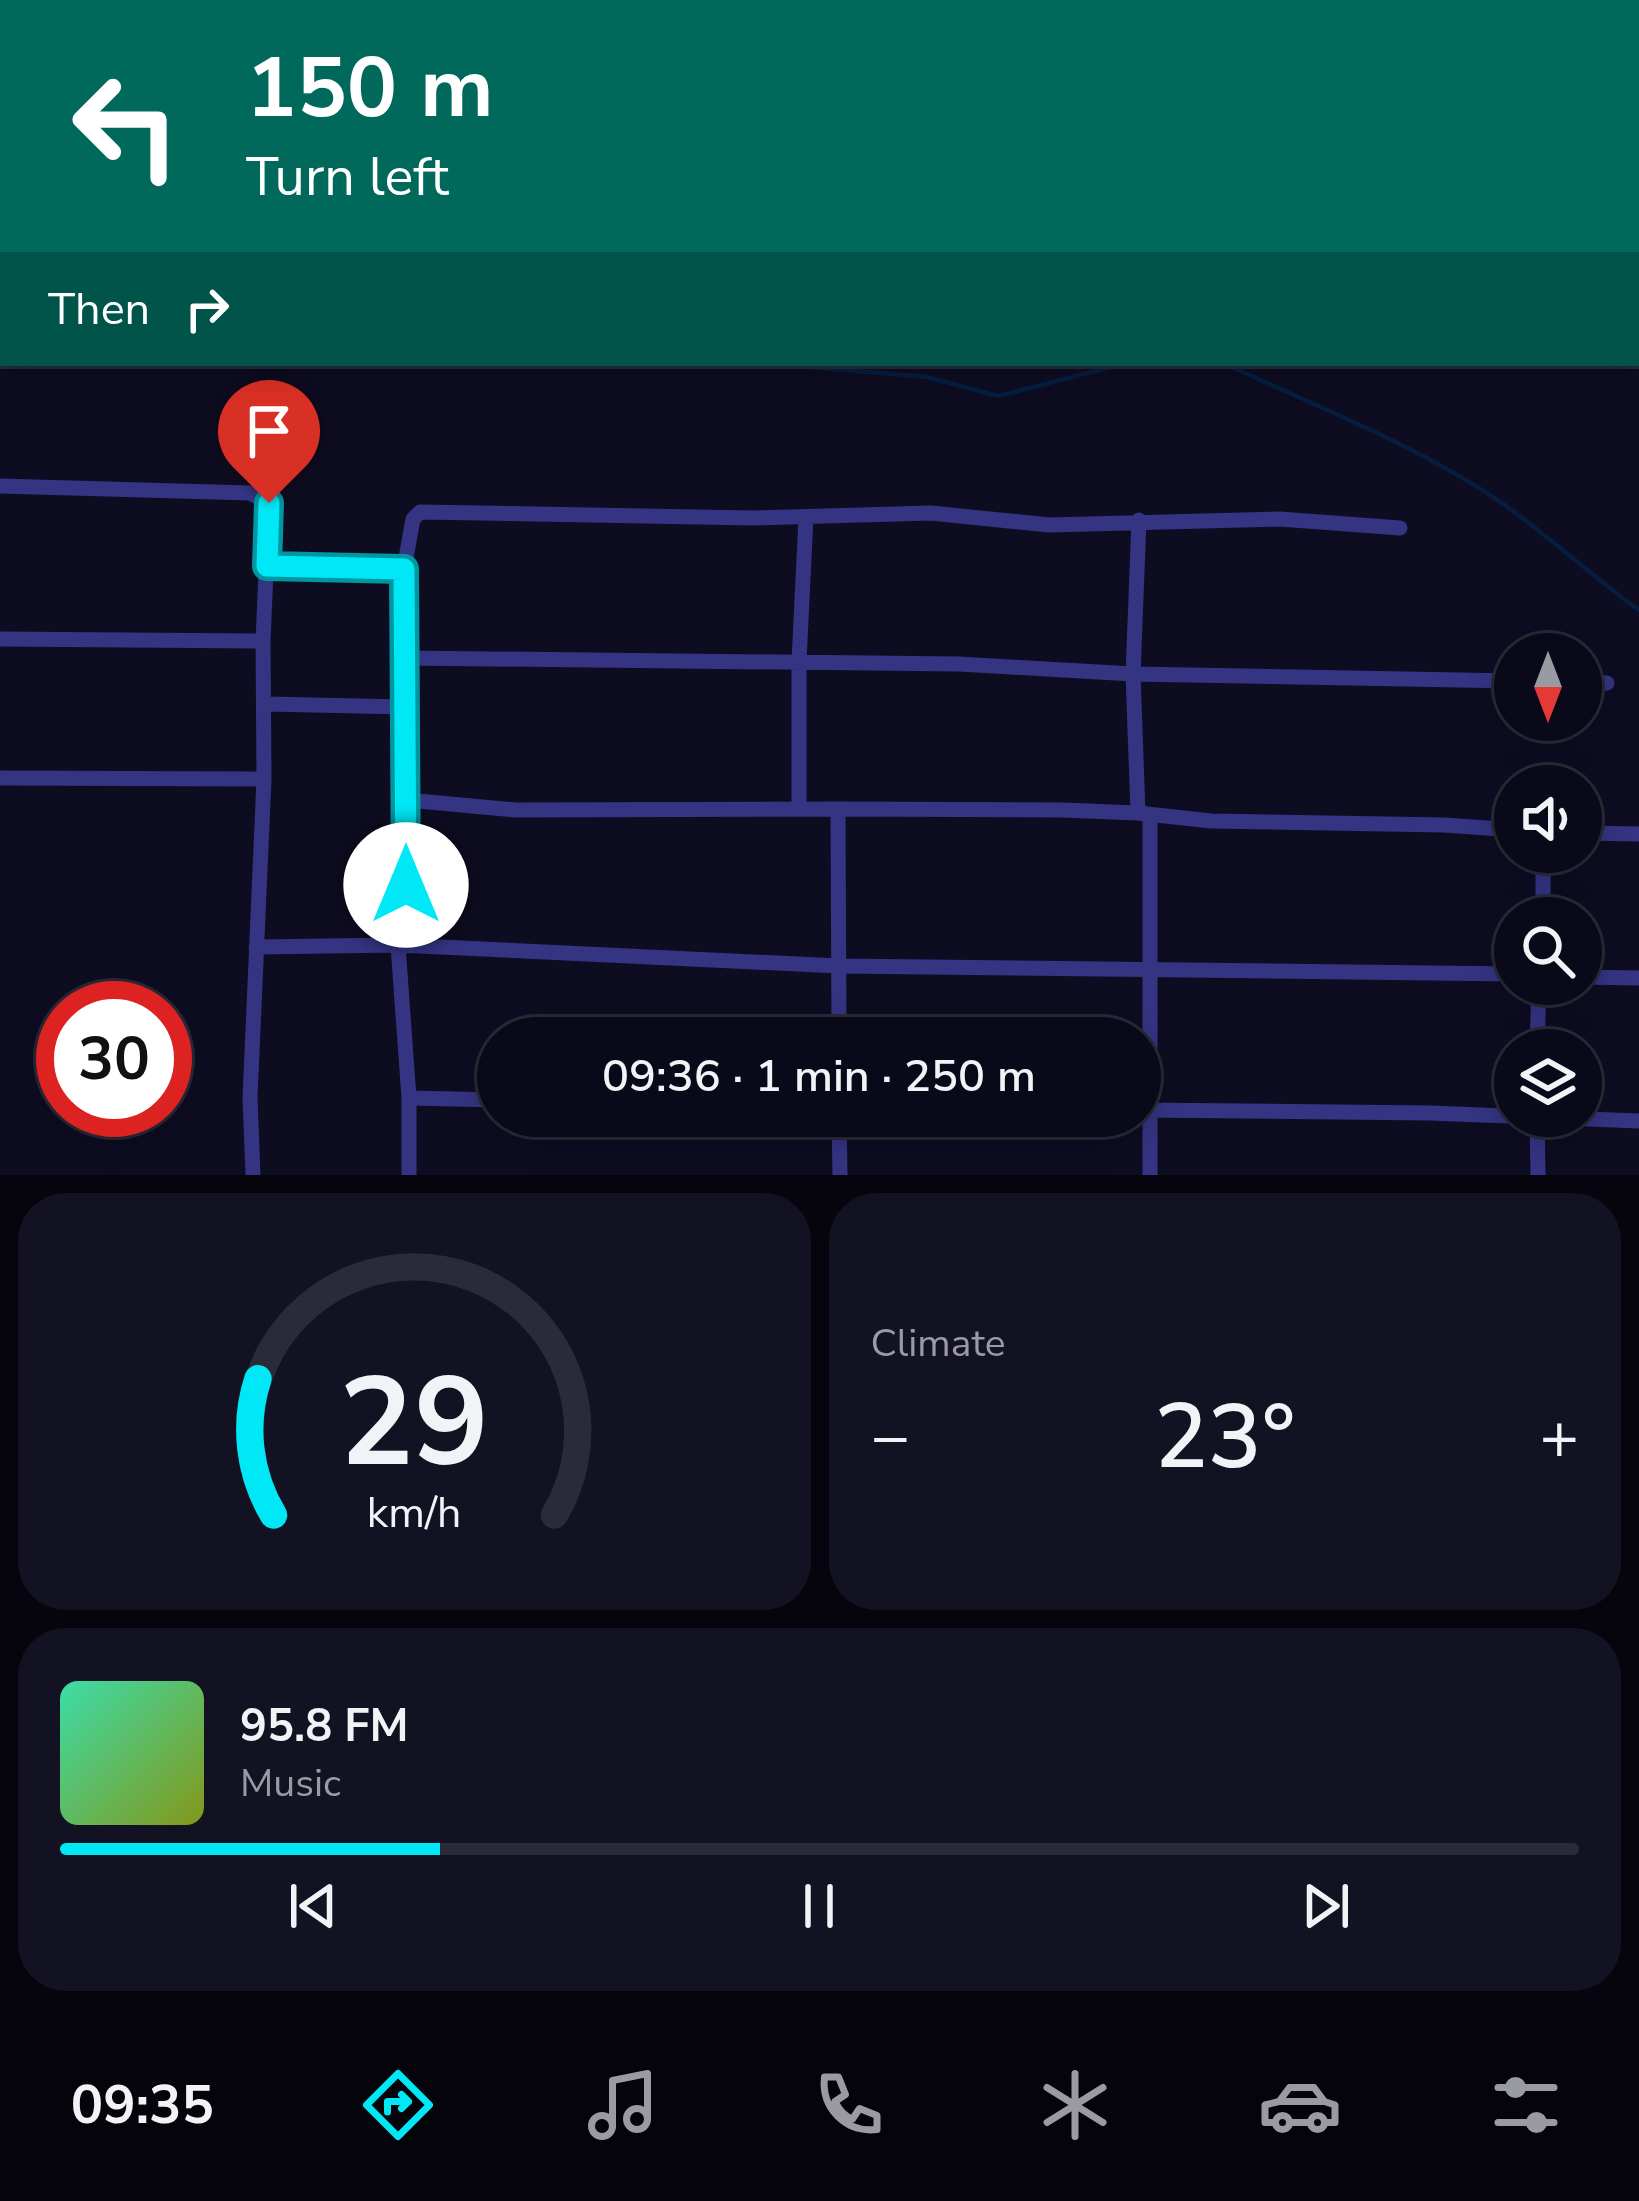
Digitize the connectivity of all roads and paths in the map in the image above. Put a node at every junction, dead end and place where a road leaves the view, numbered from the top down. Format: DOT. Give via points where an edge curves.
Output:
graph roads {
  1 [pos="0,486"];
  2 [pos="806,518"];
  3 [pos="1139,520"];
  4 [pos="1400,528"];
  5 [pos="267,566"];
  6 [pos="404,569"];
  7 [pos="0,639"];
  8 [pos="263,641"];
  9 [pos="406,658"];
  10 [pos="799,662"];
  11 [pos="1133,674"];
  12 [pos="1494,681"];
  13 [pos="1602,683"];
  14 [pos="1607,683"];
  15 [pos="266,704"];
  16 [pos="405,707"];
  17 [pos="0,778"];
  18 [pos="265,779"];
  19 [pos="407,800"];
  20 [pos="799,809"];
  21 [pos="838,809"];
  22 [pos="1144,815"];
  23 [pos="1494,829"];
  24 [pos="1602,833"];
  25 [pos="1639,834"];
  26 [pos="402,946"];
  27 [pos="256,947"];
  28 [pos="839,966"];
  29 [pos="1148,968"];
  30 [pos="1494,974"];
  31 [pos="1602,977"];
  32 [pos="1639,978"];
  33 [pos="839,1017"];
  34 [pos="1147,1017"];
  35 [pos="409,1098"];
  36 [pos="477,1100"];
  37 [pos="1161,1110"];
  38 [pos="1494,1116"];
  39 [pos="1602,1120"];
  40 [pos="1639,1121"];
  41 [pos="839,1137"];
  42 [pos="1147,1137"];
  43 [pos="1538,1137"];
  44 [pos="253,1175"];
  45 [pos="409,1175"];
  46 [pos="840,1175"];
  47 [pos="1150,1175"];
  48 [pos="1538,1175"];
  1 -- 5 [label="street" via="250,493 269,503"];
  2 -- 3 [label="street"];
  2 -- 6 [label="street" via="434,510 413,519"];
  2 -- 10 [label="street"];
  3 -- 4 [label="street"];
  3 -- 11 [label="street"];
  5 -- 6 [label="street"];
  5 -- 8 [label="street"];
  6 -- 9 [label="street"];
  7 -- 8 [label="street"];
  8 -- 15 [label="street"];
  9 -- 10 [label="street"];
  9 -- 16 [label="street"];
  10 -- 11 [label="street"];
  10 -- 20 [label="street"];
  11 -- 12 [label="street"];
  11 -- 22 [label="street"];
  13 -- 14 [label="street"];
  15 -- 16 [label="street"];
  15 -- 18 [label="street"];
  16 -- 19 [label="street"];
  17 -- 18 [label="street"];
  18 -- 27 [label="street"];
  19 -- 20 [label="street" via="516,810"];
  19 -- 26 [label="street"];
  20 -- 21 [label="street"];
  21 -- 22 [label="street"];
  21 -- 28 [label="street"];
  22 -- 23 [label="street"];
  22 -- 29 [label="street"];
  24 -- 25 [label="street"];
  26 -- 27 [label="street"];
  26 -- 28 [label="street"];
  26 -- 35 [label="street"];
  27 -- 44 [label="street"];
  28 -- 29 [label="street"];
  28 -- 33 [label="street"];
  29 -- 30 [label="street"];
  29 -- 34 [label="street"];
  31 -- 32 [label="street"];
  35 -- 36 [label="street"];
  35 -- 45 [label="street"];
  37 -- 38 [label="street"];
  39 -- 40 [label="street"];
  41 -- 46 [label="street"];
  42 -- 47 [label="street"];
  43 -- 48 [label="street"];
}
